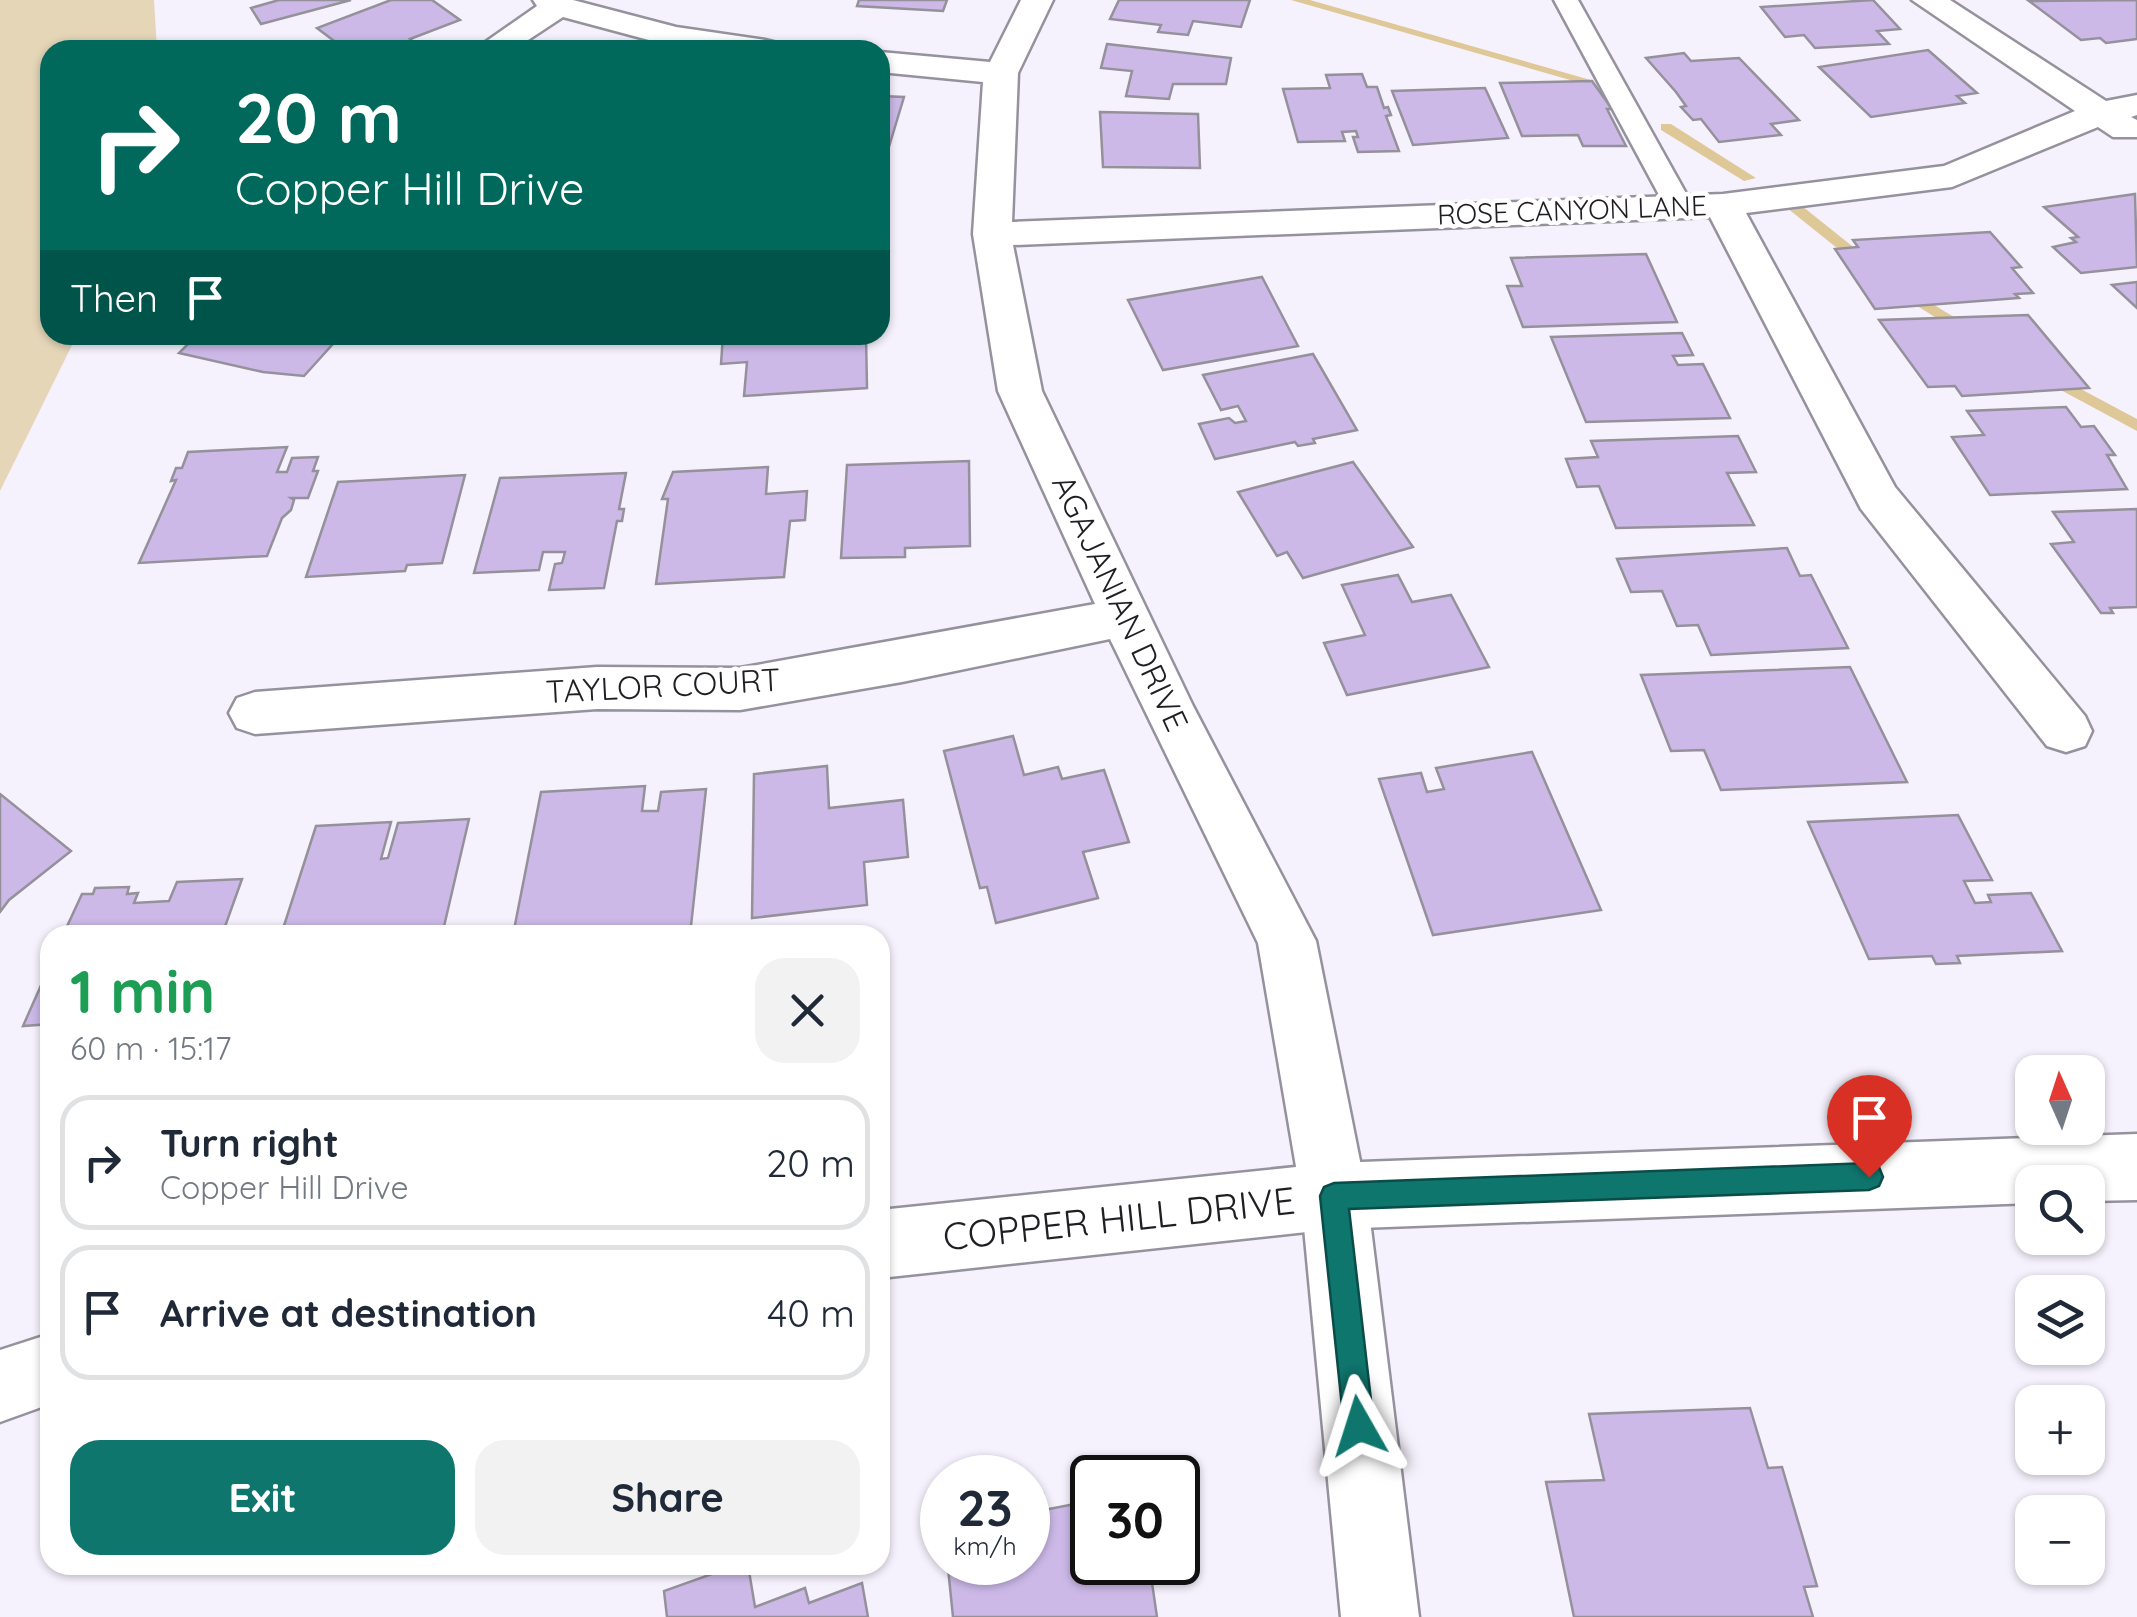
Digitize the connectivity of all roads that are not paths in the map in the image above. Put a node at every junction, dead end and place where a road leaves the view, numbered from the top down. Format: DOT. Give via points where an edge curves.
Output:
graph roads {
  1 [pos="1037,0"];
  2 [pos="1566,0"];
  3 [pos="1928,0"];
  4 [pos="553,3"];
  5 [pos="505,40"];
  6 [pos="695,40"];
  7 [pos="890,63"];
  8 [pos="1001,74"];
  9 [pos="2120,108"];
  10 [pos="2137,136"];
  11 [pos="1701,205"];
  12 [pos="992,234"];
  13 [pos="1125,617"];
  14 [pos="254,713"];
  15 [pos="2066,731"];
  16 [pos="2137,1167"];
  17 [pos="1334,1196"];
  18 [pos="890,1243"];
  19 [pos="40,1372"];
  20 [pos="0,1386"];
  21 [pos="1380,1617"];
  1 -- 8 [label="street, AGAJANIAN DRIVE"];
  2 -- 11 [label="lane"];
  3 -- 9 [label="street"];
  4 -- 5 [label="street"];
  4 -- 6 [label="street"];
  7 -- 8 [label="street"];
  8 -- 12 [label="street, AGAJANIAN DRIVE"];
  9 -- 10 [label="street"];
  9 -- 11 [label="street, ROSE CANYON LANE" via="1952,176"];
  11 -- 12 [label="street, ROSE CANYON LANE"];
  11 -- 15 [label="street" via="1877,497"];
  12 -- 13 [label="street, AGAJANIAN DRIVE" via="1020,391"];
  13 -- 14 [label="street, TAYLOR COURT" via="740,689 597,688"];
  13 -- 17 [label="street, AGAJANIAN DRIVE" via="1287,941"];
  16 -- 17 [label="street, COPPER HILL DRIVE"];
  17 -- 18 [label="street, COPPER HILL DRIVE"];
  17 -- 21 [label="street, AGAJANIAN DRIVE"];
  19 -- 20 [label="street"];
}
